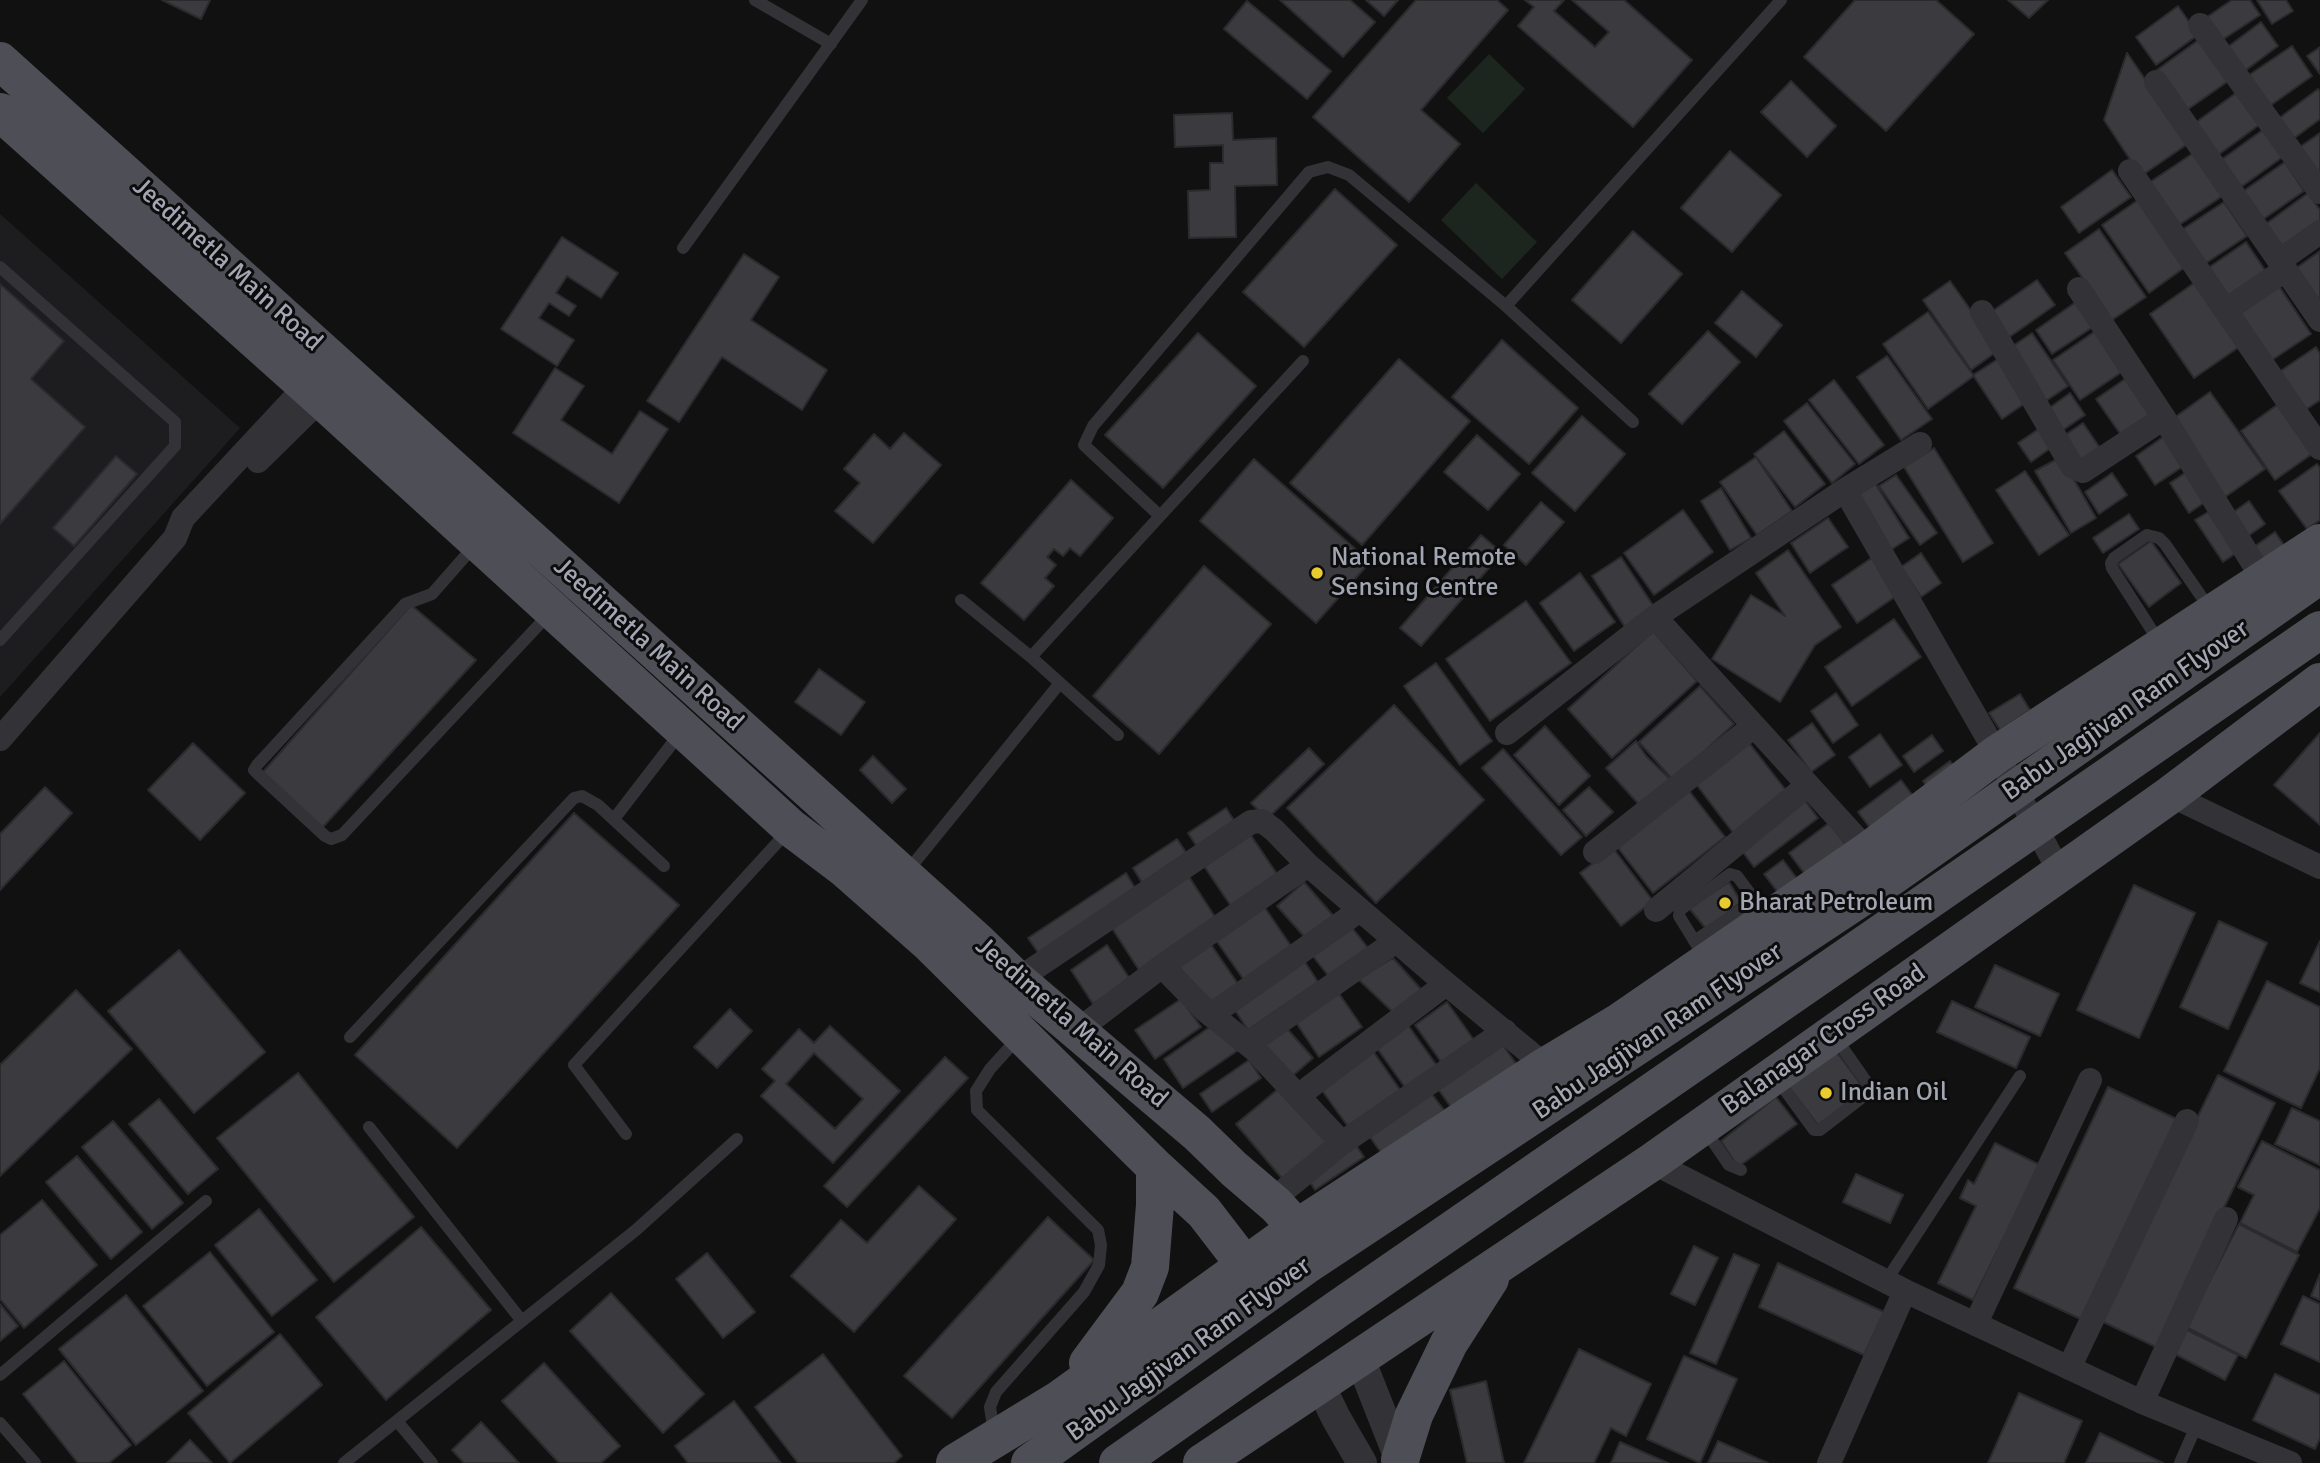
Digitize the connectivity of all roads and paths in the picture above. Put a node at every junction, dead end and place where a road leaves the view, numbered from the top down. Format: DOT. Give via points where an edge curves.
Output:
graph roads {
  1 [pos="755,0"];
  2 [pos="862,0"];
  3 [pos="1782,0"];
  4 [pos="2200,25"];
  5 [pos="831,44"];
  6 [pos="0,61"];
  7 [pos="2156,82"];
  8 [pos="0,112"];
  9 [pos="2130,171"];
  10 [pos="2320,192"];
  11 [pos="2320,232"];
  12 [pos="683,248"];
  13 [pos="2282,265"];
  14 [pos="0,267"];
  15 [pos="2079,289"];
  16 [pos="1506,306"];
  17 [pos="2226,310"];
  18 [pos="1982,313"];
  19 [pos="2320,320"];
  20 [pos="1303,361"];
  21 [pos="314,393"];
  22 [pos="2164,418"];
  23 [pos="1633,422"];
  24 [pos="1920,444"];
  25 [pos="2320,448"];
  26 [pos="1844,490"];
  27 [pos="1160,516"];
  28 [pos="477,525"];
  29 [pos="2320,543"];
  30 [pos="2320,575"];
  31 [pos="2263,581"];
  32 [pos="961,600"];
  33 [pos="552,610"];
  34 [pos="2214,614"];
  35 [pos="1655,617"];
  36 [pos="2320,630"];
  37 [pos="0,640"];
  38 [pos="2162,647"];
  39 [pos="1031,657"];
  40 [pos="2320,682"];
  41 [pos="1060,684"];
  42 [pos="1754,726"];
  43 [pos="683,729"];
  44 [pos="1507,733"];
  45 [pos="1118,735"];
  46 [pos="0,738"];
  47 [pos="1997,754"];
  48 [pos="1808,785"];
  49 [pos="2170,795"];
  50 [pos="614,819"];
  51 [pos="791,828"];
  52 [pos="1868,851"];
  53 [pos="1595,852"];
  54 [pos="1308,865"];
  55 [pos="664,866"];
  56 [pos="2320,867"];
  57 [pos="2060,873"];
  58 [pos="903,876"];
  59 [pos="1360,910"];
  60 [pos="1656,910"];
  61 [pos="1762,910"];
  62 [pos="1396,941"];
  63 [pos="1700,951"];
  64 [pos="1162,966"];
  65 [pos="1017,980"];
  66 [pos="1446,984"];
  67 [pos="1211,1015"];
  68 [pos="1077,1031"];
  69 [pos="1505,1031"];
  70 [pos="1833,1034"];
  71 [pos="1021,1035"];
  72 [pos="350,1037"];
  73 [pos="1248,1044"];
  74 [pos="1546,1066"];
  75 [pos="2020,1076"];
  76 [pos="1770,1078"];
  77 [pos="2090,1080"];
  78 [pos="1298,1096"];
  79 [pos="2187,1121"];
  80 [pos="1703,1126"];
  81 [pos="369,1127"];
  82 [pos="1801,1127"];
  83 [pos="626,1134"];
  84 [pos="737,1139"];
  85 [pos="1342,1143"];
  86 [pos="1652,1162"];
  87 [pos="1155,1167"];
  88 [pos="1741,1170"];
  89 [pos="206,1201"];
  90 [pos="1284,1214"];
  91 [pos="2226,1219"];
  92 [pos="1244,1264"];
  93 [pos="1499,1265"];
  94 [pos="1895,1286"];
  95 [pos="522,1321"];
  96 [pos="1976,1323"];
  97 [pos="1360,1359"];
  98 [pos="2069,1368"];
  99 [pos="0,1375"];
  100 [pos="1320,1385"];
  101 [pos="1060,1399"];
  102 [pos="2141,1402"];
  103 [pos="397,1421"];
  104 [pos="0,1423"];
  105 [pos="2197,1424"];
  106 [pos="995,1439"];
  107 [pos="1222,1459"];
  108 [pos="1401,1462"];
  109 [pos="35,1463"];
  110 [pos="344,1463"];
  111 [pos="432,1463"];
  112 [pos="955,1463"];
  113 [pos="1030,1463"];
  114 [pos="1118,1463"];
  115 [pos="1362,1463"];
  116 [pos="1829,1463"];
  117 [pos="2180,1463"];
  118 [pos="2290,1463"];
  1 -- 5 [label="lane"];
  2 -- 5 [label="lane"];
  3 -- 16 [label="lane"];
  4 -- 10 [label="street"];
  5 -- 12 [label="lane"];
  6 -- 28 [label="main road, Jeedimetla Main Road"];
  7 -- 13 [label="street"];
  8 -- 21 [label="main road, Jeedimetla Main Road"];
  9 -- 17 [label="street"];
  11 -- 13 [label="street"];
  13 -- 17 [label="street"];
  13 -- 19 [label="street"];
  14 -- 37 [label="lane" via="175,422 174,446"];
  15 -- 22 [label="street"];
  16 -- 23 [label="lane"];
  16 -- 27 [label="lane" via="1349,175 1328,167 1309,172 1093,426 1084,445"];
  17 -- 25 [label="street"];
  18 -- 22 [label="street" via="2072,466 2083,471"];
  20 -- 27 [label="lane"];
  21 -- 28 [label="main road, Jeedimetla Main Road"];
  21 -- 46 [label="street" via="191,535 175,538"];
  22 -- 31 [label="street"];
  24 -- 26 [label="street"];
  26 -- 35 [label="street"];
  26 -- 47 [label="street"];
  27 -- 39 [label="lane"];
  28 -- 33 [label="main road, Jeedimetla Main Road"];
  28 -- 33 [label="lane" via="432,594 405,604 254,770 331,839 342,835"];
  28 -- 58 [label="main road, Jeedimetla Main Road"];
  29 -- 31 [label="main road"];
  30 -- 113 [label="main road, Babu Jagjivan Ram Flyover, bridge" via="1874,889 1305,1266"];
  31 -- 34 [label="main road"];
  32 -- 39 [label="lane"];
  33 -- 43 [label="main road, Jeedimetla Main Road"];
  34 -- 38 [label="main road"];
  34 -- 38 [label="lane" via="2165,544 2159,537 2147,535 2111,563"];
  35 -- 42 [label="street"];
  35 -- 44 [label="street"];
  36 -- 114 [label="main road, Babu Jagjivan Ram Flyover, bridge"];
  38 -- 47 [label="main road"];
  39 -- 41 [label="lane"];
  40 -- 49 [label="main road, Balanagar Cross Road"];
  41 -- 45 [label="lane"];
  41 -- 58 [label="lane"];
  42 -- 48 [label="street"];
  42 -- 53 [label="street"];
  43 -- 50 [label="lane"];
  43 -- 51 [label="main road, Jeedimetla Main Road"];
  47 -- 52 [label="main road"];
  47 -- 57 [label="street"];
  48 -- 52 [label="street"];
  48 -- 60 [label="street"];
  49 -- 56 [label="street"];
  49 -- 57 [label="main road, Balanagar Cross Road"];
  50 -- 55 [label="lane"];
  50 -- 72 [label="lane" via="590,799 574,799"];
  51 -- 71 [label="main road, Jeedimetla Main Road" via="919,935"];
  51 -- 83 [label="lane" via="574,1065"];
  52 -- 61 [label="main road"];
  54 -- 59 [label="street"];
  54 -- 64 [label="street"];
  54 -- 65 [label="street" via="1274,830 1262,821 1251,822"];
  57 -- 70 [label="main road, Balanagar Cross Road"];
  58 -- 65 [label="main road, Jeedimetla Main Road"];
  59 -- 62 [label="street"];
  59 -- 67 [label="street"];
  61 -- 63 [label="main road"];
  61 -- 63 [label="lane" via="1737,876 1730,874 1680,910 1679,916"];
  62 -- 66 [label="street"];
  62 -- 73 [label="street"];
  63 -- 74 [label="main road" via="1621,1021"];
  64 -- 67 [label="street"];
  64 -- 68 [label="street"];
  65 -- 68 [label="main road, Jeedimetla Main Road"];
  66 -- 69 [label="street"];
  66 -- 78 [label="street"];
  67 -- 73 [label="street"];
  68 -- 90 [label="main road, Jeedimetla Main Road"];
  69 -- 74 [label="street"];
  69 -- 85 [label="street"];
  70 -- 76 [label="main road, Balanagar Cross Road"];
  70 -- 76 [label="lane" via="1870,1087 1820,1130 1814,1130"];
  71 -- 87 [label="main road, Jeedimetla Main Road"];
  71 -- 106 [label="lane" via="976,1091 977,1110 1098,1230 1101,1245 1099,1265 1084,1292 996,1392 990,1407"];
  73 -- 78 [label="street"];
  74 -- 90 [label="main road"];
  75 -- 94 [label="lane"];
  76 -- 80 [label="main road, Balanagar Cross Road"];
  76 -- 82 [label="lane"];
  77 -- 96 [label="street"];
  78 -- 85 [label="street"];
  79 -- 98 [label="street"];
  80 -- 86 [label="main road, Balanagar Cross Road"];
  80 -- 88 [label="lane" via="1729,1165"];
  81 -- 95 [label="lane"];
  84 -- 95 [label="lane" via="636,1230"];
  85 -- 90 [label="street"];
  86 -- 93 [label="main road, Balanagar Cross Road"];
  86 -- 94 [label="street"];
  87 -- 92 [label="main road, Jeedimetla Main Road" via="1204,1212"];
  87 -- 101 [label="main road" via="1150,1267 1140,1293"];
  89 -- 99 [label="lane"];
  90 -- 92 [label="main road"];
  91 -- 102 [label="street"];
  92 -- 101 [label="main road"];
  93 -- 97 [label="main road, Balanagar Cross Road"];
  93 -- 108 [label="main road" via="1449,1343 1414,1416"];
  94 -- 96 [label="street"];
  94 -- 116 [label="street"];
  95 -- 103 [label="lane"];
  96 -- 98 [label="street"];
  97 -- 100 [label="main road, Balanagar Cross Road"];
  97 -- 108 [label="street"];
  98 -- 102 [label="street"];
  100 -- 107 [label="main road, Balanagar Cross Road"];
  100 -- 115 [label="street"];
  101 -- 106 [label="main road"];
  102 -- 105 [label="street"];
  103 -- 110 [label="lane"];
  103 -- 111 [label="lane"];
  104 -- 109 [label="lane"];
  105 -- 117 [label="lane"];
  105 -- 118 [label="street"];
  106 -- 112 [label="main road"];
}
